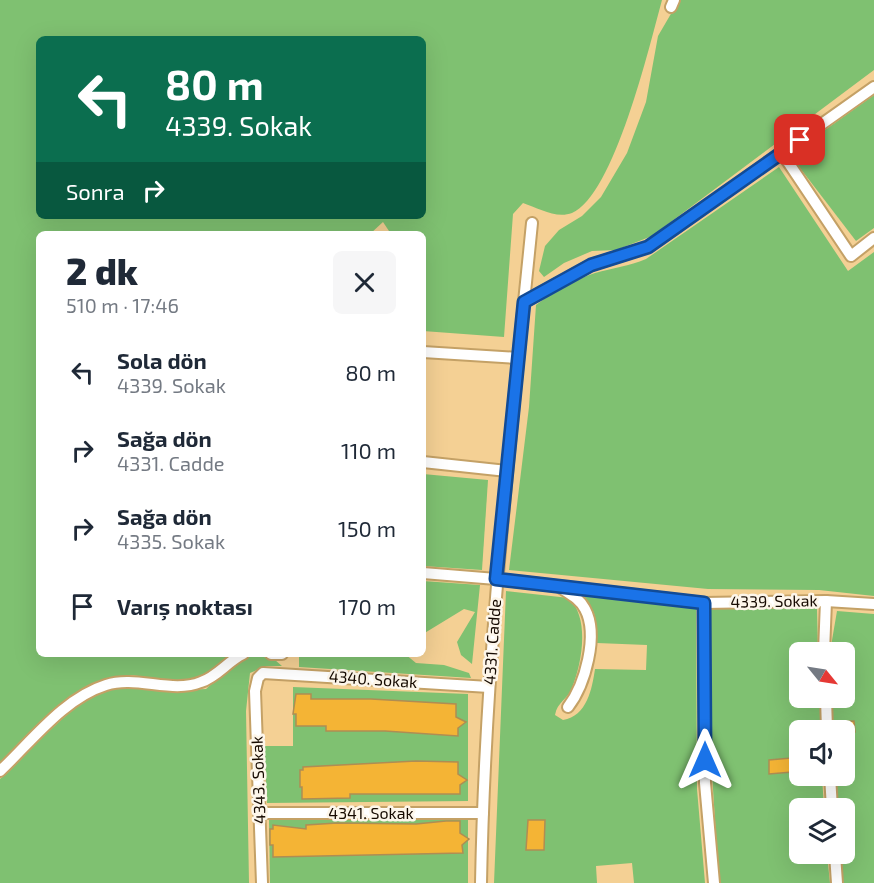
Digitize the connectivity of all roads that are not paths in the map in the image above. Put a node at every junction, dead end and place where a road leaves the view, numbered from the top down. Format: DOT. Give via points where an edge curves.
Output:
graph roads {
  1 [pos="874,87"];
  2 [pos="782,153"];
  3 [pos="532,223"];
  4 [pos="874,238"];
  5 [pos="524,302"];
  6 [pos="426,352"];
  7 [pos="519,358"];
  8 [pos="426,462"];
  9 [pos="507,471"];
  10 [pos="426,573"];
  11 [pos="496,579"];
  12 [pos="558,586"];
  13 [pos="826,601"];
  14 [pos="704,603"];
  15 [pos="874,604"];
  16 [pos="824,642"];
  17 [pos="239,657"];
  18 [pos="258,678"];
  19 [pos="489,687"];
  20 [pos="568,707"];
  21 [pos="0,771"];
  22 [pos="260,813"];
  23 [pos="483,813"];
  24 [pos="836,864"];
  25 [pos="262,883"];
  26 [pos="481,883"];
  27 [pos="714,883"];
  28 [pos="837,883"];
  1 -- 2 [label="street"];
  2 -- 4 [label="street" via="851,256"];
  2 -- 5 [label="street" via="648,247 591,265"];
  3 -- 5 [label="street, 4331. Cadde"];
  5 -- 7 [label="street, 4331. Cadde"];
  6 -- 7 [label="street"];
  7 -- 9 [label="street, 4331. Cadde"];
  8 -- 9 [label="street"];
  9 -- 11 [label="street, 4331. Cadde"];
  10 -- 11 [label="street, 4339. Sokak"];
  11 -- 12 [label="street, 4339. Sokak"];
  11 -- 19 [label="street, 4331. Cadde"];
  12 -- 14 [label="street, 4339. Sokak"];
  12 -- 20 [label="street" via="577,598 590,622 585,677"];
  13 -- 14 [label="street, 4339. Sokak"];
  13 -- 15 [label="street, 4339. Sokak"];
  13 -- 16 [label="street"];
  14 -- 27 [label="street" via="705,783"];
  17 -- 21 [label="street" via="202,682 187,685 123,681 105,685 68,707"];
  18 -- 19 [label="street, 4340. Sokak" via="269,672"];
  18 -- 22 [label="street, 4343. Sokak" via="255,691"];
  19 -- 23 [label="street, 4331. Cadde"];
  22 -- 23 [label="street, 4341. Sokak"];
  22 -- 25 [label="street, 4343. Sokak"];
  23 -- 26 [label="street, 4331. Cadde"];
  24 -- 28 [label="street"];
}
